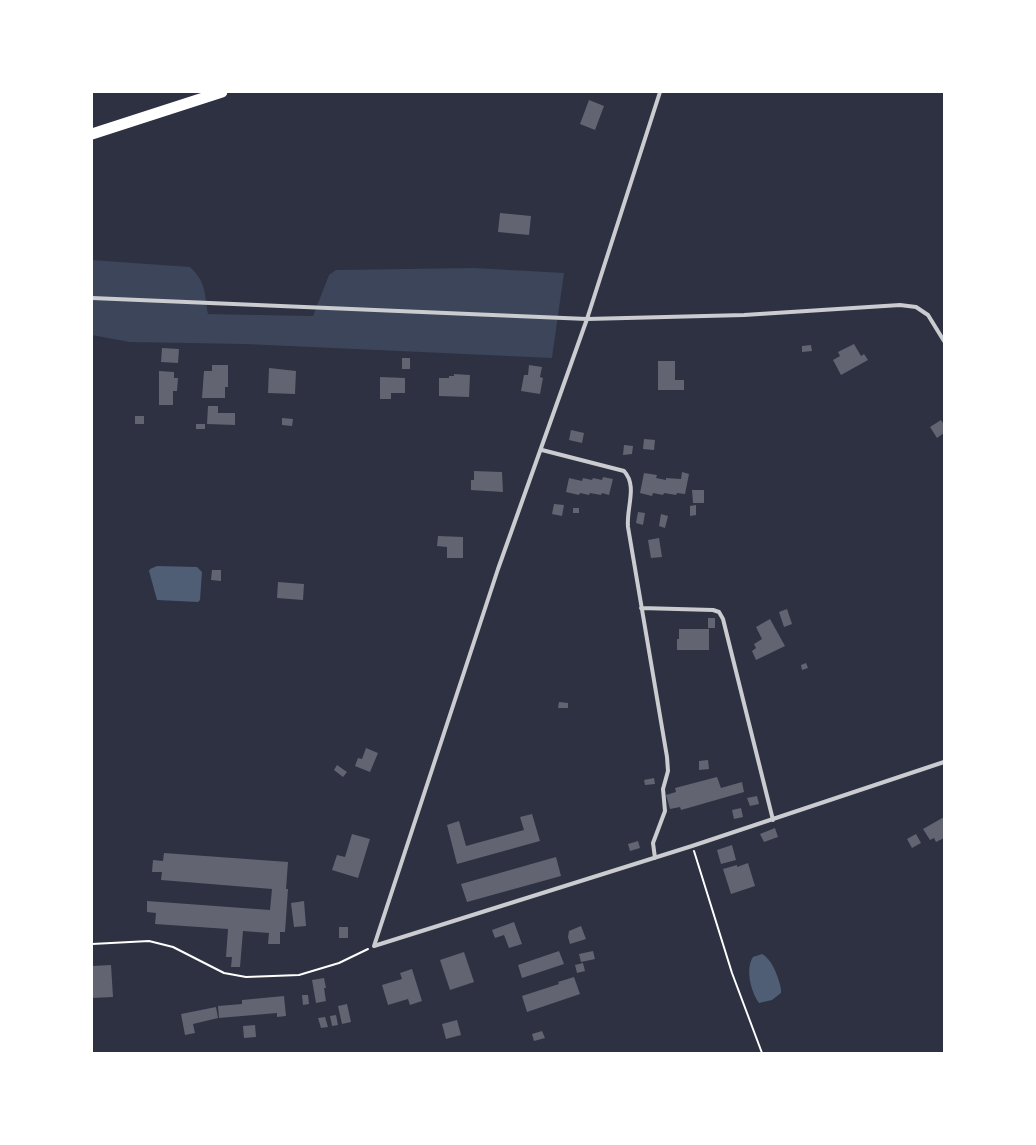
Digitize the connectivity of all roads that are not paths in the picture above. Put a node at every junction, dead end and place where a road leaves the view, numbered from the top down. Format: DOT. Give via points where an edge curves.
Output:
graph roads {
  1 [pos="222,92"];
  2 [pos="660,92"];
  3 [pos="92,134"];
  4 [pos="92,298"];
  5 [pos="587,319"];
  6 [pos="944,342"];
  7 [pos="542,450"];
  8 [pos="641,608"];
  9 [pos="944,762"];
  10 [pos="773,820"];
  11 [pos="655,858"];
  1 -- 3 [label="highway"];
  2 -- 5 [label="street"];
  4 -- 5 [label="street"];
  5 -- 6 [label="street" via="744,315 900,304 916,306 928,315"];
  5 -- 7 [label="street"];
  7 -- 8 [label="street" via="624,471 630,476 632,484 627,515"];
  7 -- 11 [label="street" via="498,569 374,946"];
  8 -- 10 [label="street" via="719,612 723,619"];
  8 -- 11 [label="street" via="668,771 663,789 665,811 653,843"];
  9 -- 10 [label="street"];
  10 -- 11 [label="street"];
}
